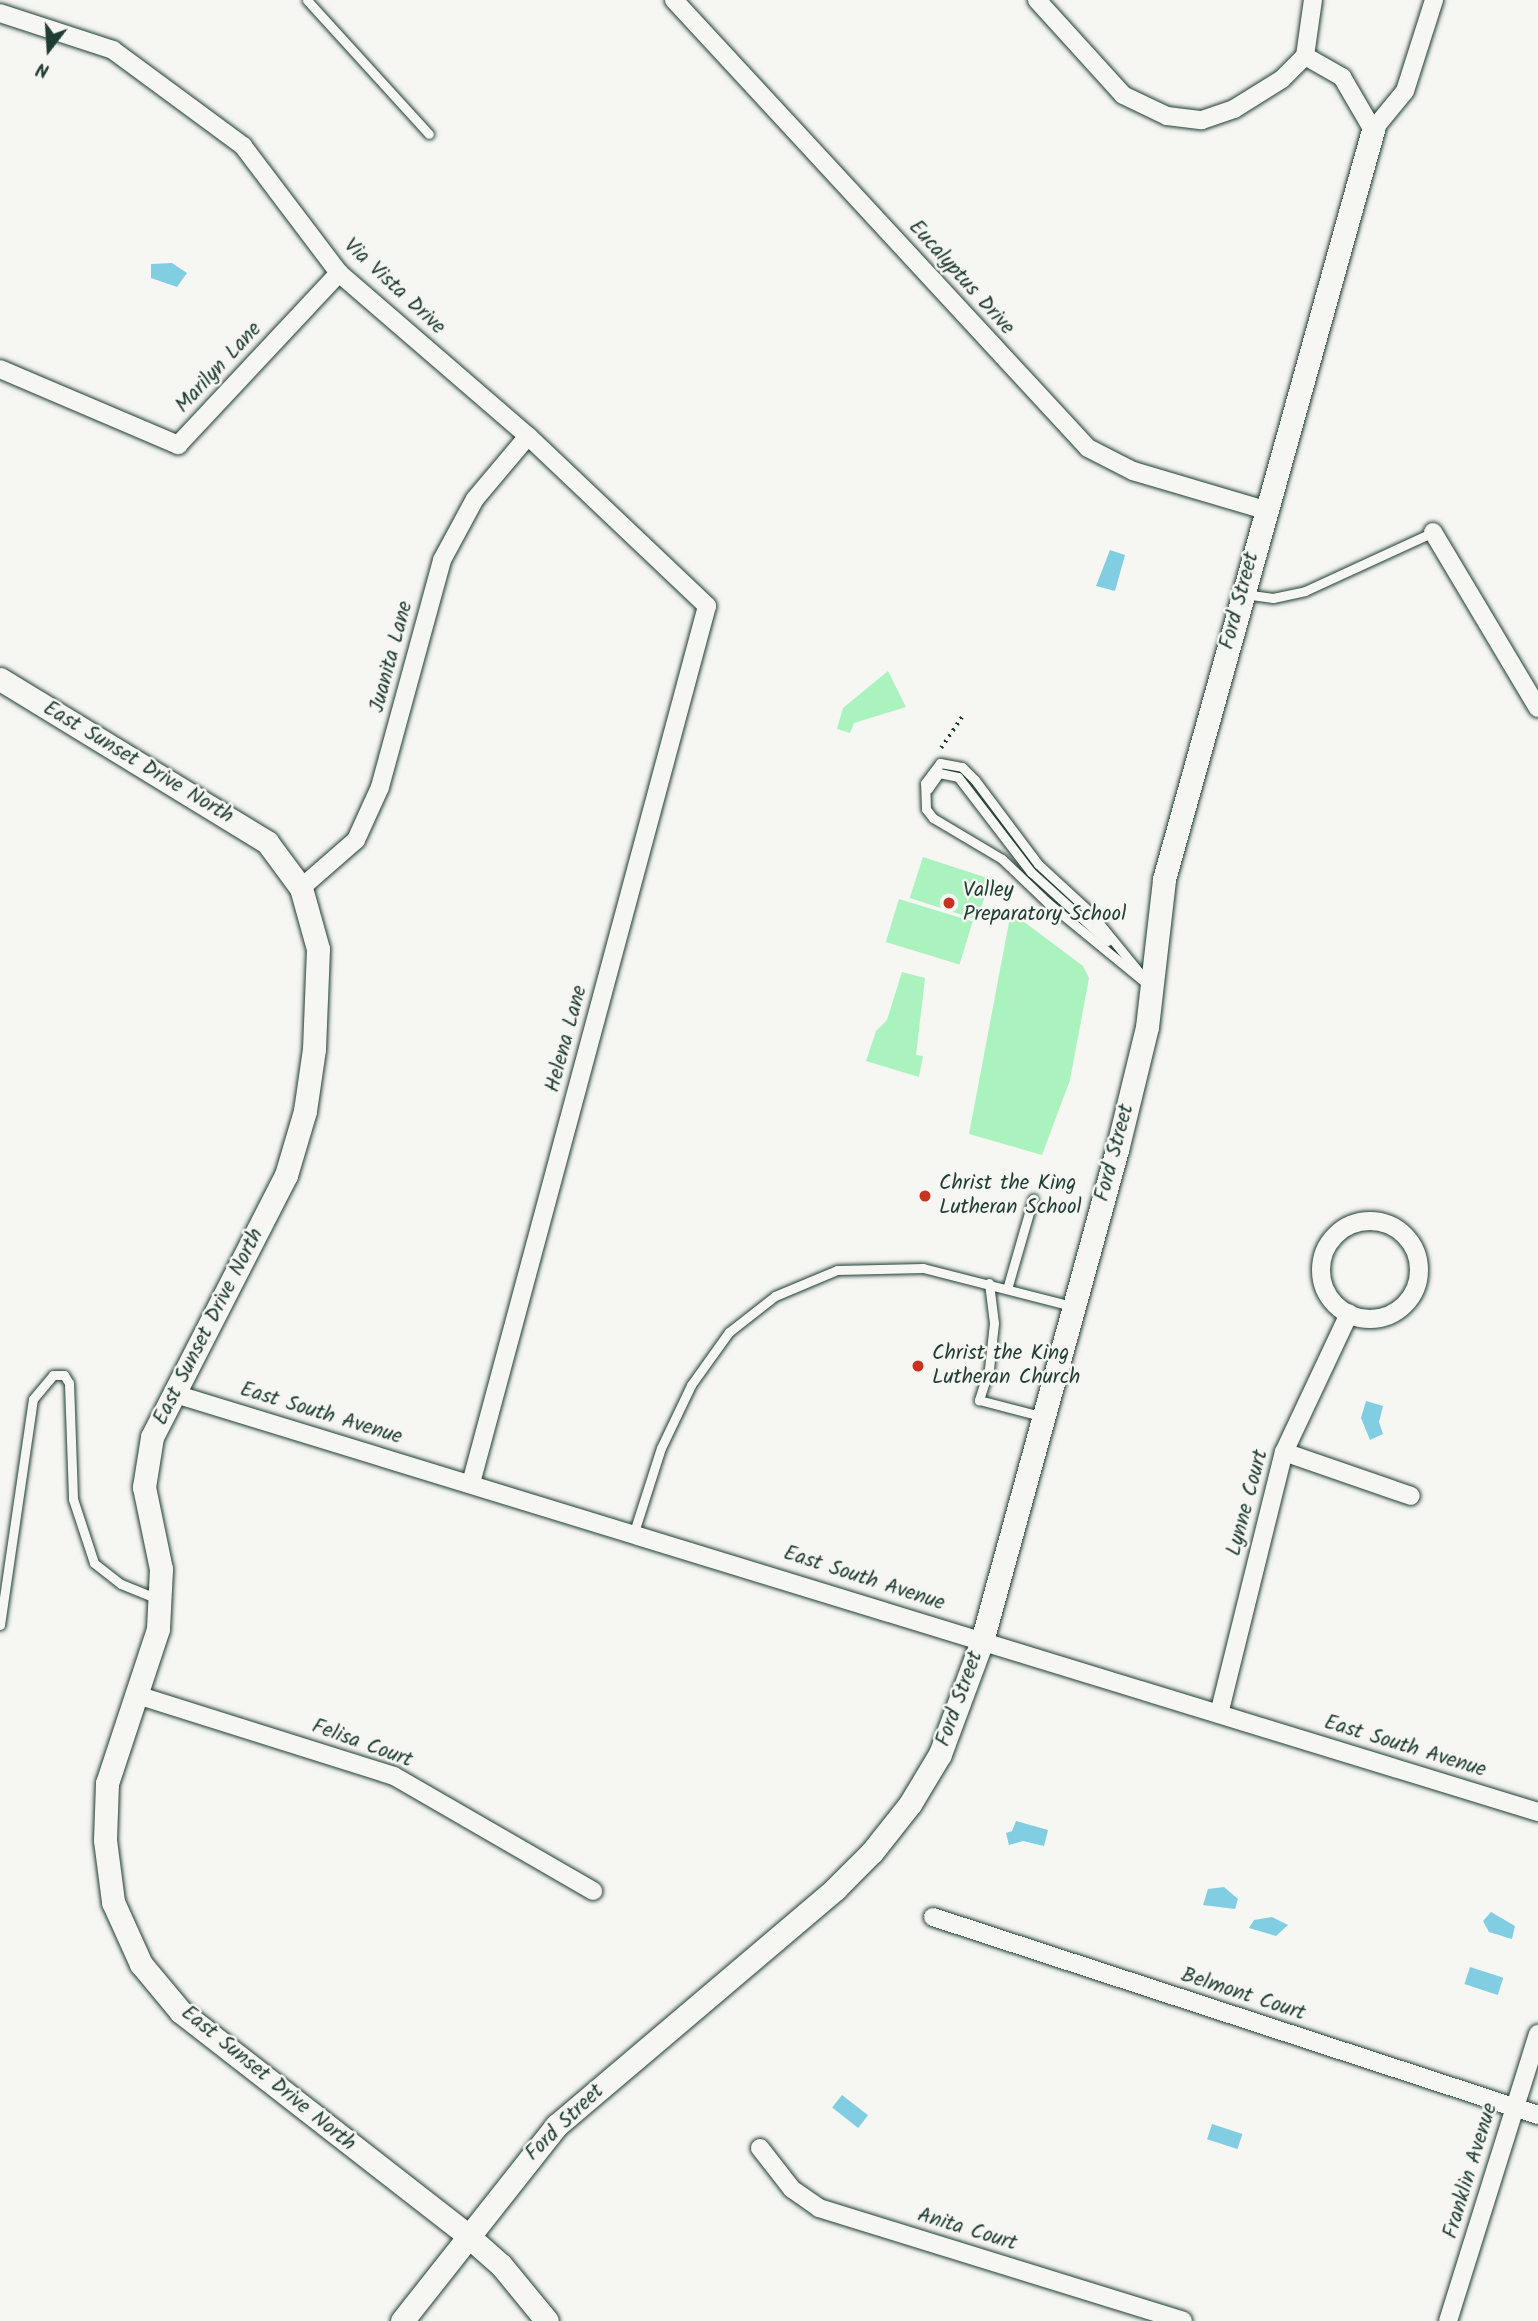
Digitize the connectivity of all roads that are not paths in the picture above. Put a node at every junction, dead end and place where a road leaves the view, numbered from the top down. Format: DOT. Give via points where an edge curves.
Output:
graph roads {
  1 [pos="307,0"];
  2 [pos="674,0"];
  3 [pos="1037,0"];
  4 [pos="1313,0"];
  5 [pos="1434,0"];
  6 [pos="0,13"];
  7 [pos="1305,56"];
  8 [pos="1373,130"];
  9 [pos="429,134"];
  10 [pos="339,273"];
  11 [pos="0,369"];
  12 [pos="528,436"];
  13 [pos="1265,510"];
  14 [pos="1433,532"];
  15 [pos="1242,593"];
  16 [pos="707,606"];
  17 [pos="0,679"];
  18 [pos="1538,708"];
  19 [pos="300,888"];
  20 [pos="1152,988"];
  21 [pos="1033,1199"];
  22 [pos="989,1283"];
  23 [pos="1007,1289"];
  24 [pos="1073,1307"];
  25 [pos="1349,1314"];
  26 [pos="175,1394"];
  27 [pos="1042,1416"];
  28 [pos="1284,1451"];
  29 [pos="471,1483"];
  30 [pos="1410,1496"];
  31 [pos="635,1532"];
  32 [pos="159,1600"];
  33 [pos="0,1625"];
  34 [pos="982,1641"];
  35 [pos="137,1695"];
  36 [pos="1219,1714"];
  37 [pos="1538,1812"];
  38 [pos="593,1891"];
  39 [pos="933,1917"];
  40 [pos="1538,2034"];
  41 [pos="1514,2108"];
  42 [pos="1538,2115"];
  43 [pos="760,2148"];
  44 [pos="467,2235"];
  45 [pos="402,2321"];
  46 [pos="547,2321"];
  47 [pos="1183,2321"];
  48 [pos="1448,2321"];
  1 -- 9 [label="lane"];
  2 -- 13 [label="street, Eucalyptus Drive" via="1088,448 1133,471"];
  3 -- 7 [label="street" via="1123,95 1167,116 1202,120 1234,108 1282,79"];
  4 -- 7 [label="street"];
  5 -- 8 [label="street, Ford Street" via="1405,91"];
  6 -- 10 [label="street, Via Vista Drive" via="113,50 243,146"];
  7 -- 8 [label="street" via="1342,77"];
  8 -- 13 [label="street, Ford Street"];
  10 -- 11 [label="street, Marilyn Lane" via="178,445"];
  10 -- 12 [label="street, Via Vista Drive"];
  12 -- 16 [label="street, Via Vista Drive"];
  12 -- 19 [label="street, Juanita Lane" via="475,499 442,561 380,787 356,840"];
  13 -- 15 [label="street, Ford Street"];
  14 -- 15 [label="lane" via="1305,592 1273,598"];
  14 -- 18 [label="street"];
  15 -- 20 [label="street, Ford Street" via="1164,880"];
  16 -- 29 [label="street, Helena Lane"];
  17 -- 19 [label="street, East Sunset Drive North" via="267,842"];
  19 -- 26 [label="street, East Sunset Drive North" via="318,949 314,1049 305,1111 286,1175"];
  20 -- 20 [label="lane" via="1090,912 1038,864 1014,827 962,767 940,764 925,783 926,810 941,825 1002,859"];
  20 -- 24 [label="street, Ford Street" via="1120,1138"];
  21 -- 23 [label="lane"];
  22 -- 23 [label="lane"];
  22 -- 27 [label="lane" via="994,1323 989,1369 979,1400"];
  22 -- 31 [label="lane" via="923,1268 875,1267 837,1270 775,1296 729,1332 691,1385 662,1448"];
  23 -- 24 [label="lane"];
  24 -- 27 [label="street, Ford Street"];
  25 -- 25 [label="street" via="1364,1318 1387,1315 1414,1292 1416,1255 1394,1227 1356,1223 1328,1244 1321,1278 1331,1300"];
  25 -- 28 [label="street, Lynne Court"];
  26 -- 29 [label="street, East South Avenue"];
  26 -- 32 [label="street, East Sunset Drive North" via="152,1437 144,1487 161,1569"];
  27 -- 34 [label="street, Ford Street"];
  28 -- 30 [label="street"];
  28 -- 36 [label="street, Lynne Court"];
  29 -- 31 [label="street, East South Avenue"];
  31 -- 34 [label="street, East South Avenue"];
  32 -- 33 [label="lane" via="121,1584 94,1563 73,1499 69,1383 64,1375 53,1375 33,1399"];
  32 -- 35 [label="street, East Sunset Drive North" via="158,1629"];
  34 -- 36 [label="street, East South Avenue"];
  34 -- 44 [label="street, Ford Street" via="940,1754 872,1852 835,1889 557,2125"];
  35 -- 38 [label="street, Felisa Court" via="394,1776"];
  35 -- 44 [label="street, East Sunset Drive North" via="107,1783 106,1840 113,1902 141,1964 181,2012"];
  36 -- 37 [label="street, East South Avenue"];
  39 -- 41 [label="street, Belmont Court"];
  40 -- 41 [label="street, Franklin Avenue"];
  41 -- 42 [label="street, Belmont Court"];
  41 -- 48 [label="street, Franklin Avenue"];
  43 -- 47 [label="street, Anita Court" via="793,2189 819,2208"];
  44 -- 45 [label="street, Ford Street"];
  44 -- 46 [label="street, East Sunset Drive North" via="501,2265"];
}
